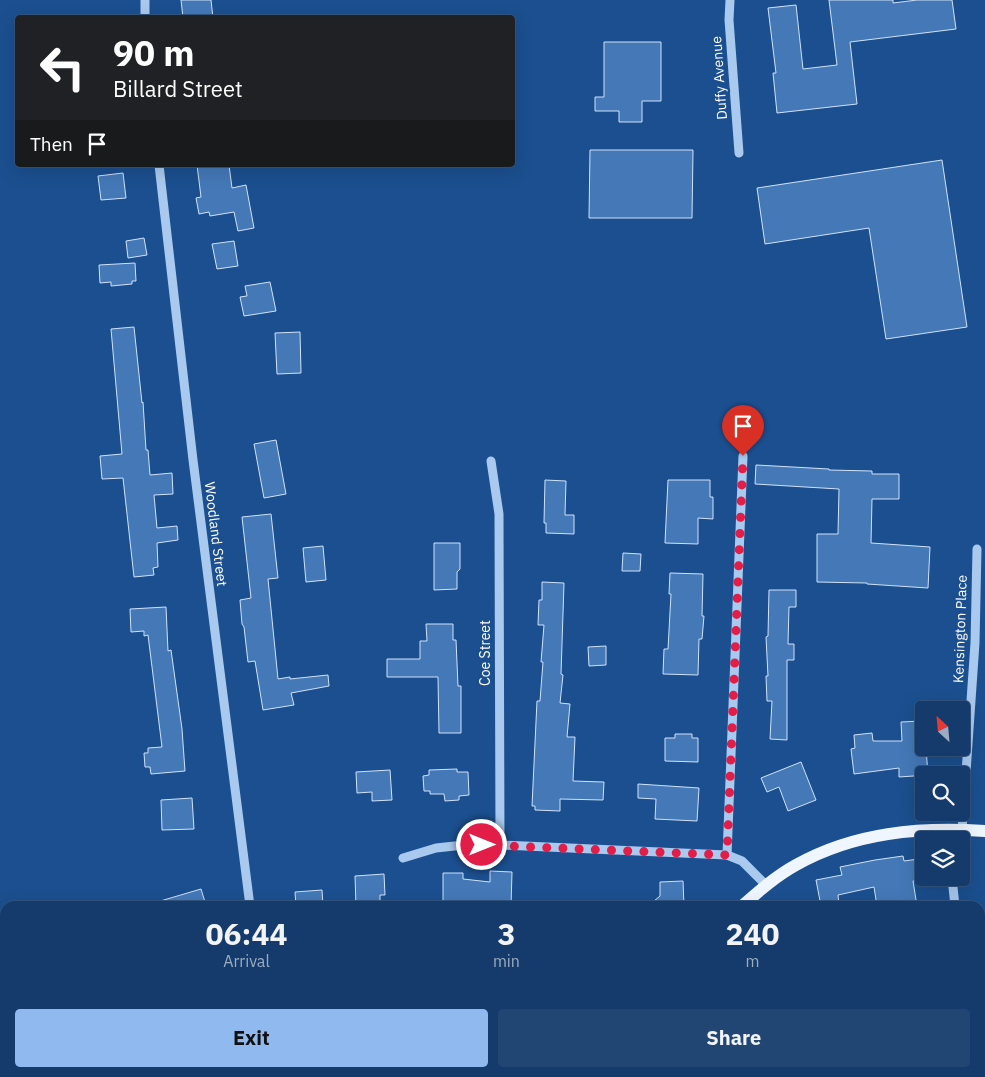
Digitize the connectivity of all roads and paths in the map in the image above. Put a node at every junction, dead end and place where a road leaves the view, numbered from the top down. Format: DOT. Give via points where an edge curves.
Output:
graph roads {
  1 [pos="145,0"];
  2 [pos="730,0"];
  3 [pos="145,15"];
  4 [pos="739,153"];
  5 [pos="159,167"];
  6 [pos="743,456"];
  7 [pos="491,461"];
  8 [pos="977,549"];
  9 [pos="962,830"];
  10 [pos="930,831"];
  11 [pos="959,831"];
  12 [pos="985,831"];
  13 [pos="500,845"];
  14 [pos="727,855"];
  15 [pos="403,858"];
  16 [pos="766,885"];
  17 [pos="953,886"];
  18 [pos="249,901"];
  19 [pos="748,901"];
  20 [pos="954,901"];
  1 -- 3 [label="street"];
  2 -- 4 [label="street, Duffy Avenue"];
  5 -- 18 [label="street, Woodland Street"];
  6 -- 14 [label="street"];
  7 -- 13 [label="street, Coe Street" via="499,514"];
  8 -- 9 [label="street, Kensington Place" via="975,642"];
  9 -- 11 [label="main road"];
  9 -- 12 [label="main road"];
  10 -- 16 [label="main road" via="889,833 853,840 795,865"];
  13 -- 14 [label="street"];
  13 -- 15 [label="street" via="436,848"];
  14 -- 16 [label="street" via="742,861"];
  16 -- 19 [label="main road"];
  17 -- 20 [label="street"];
}
